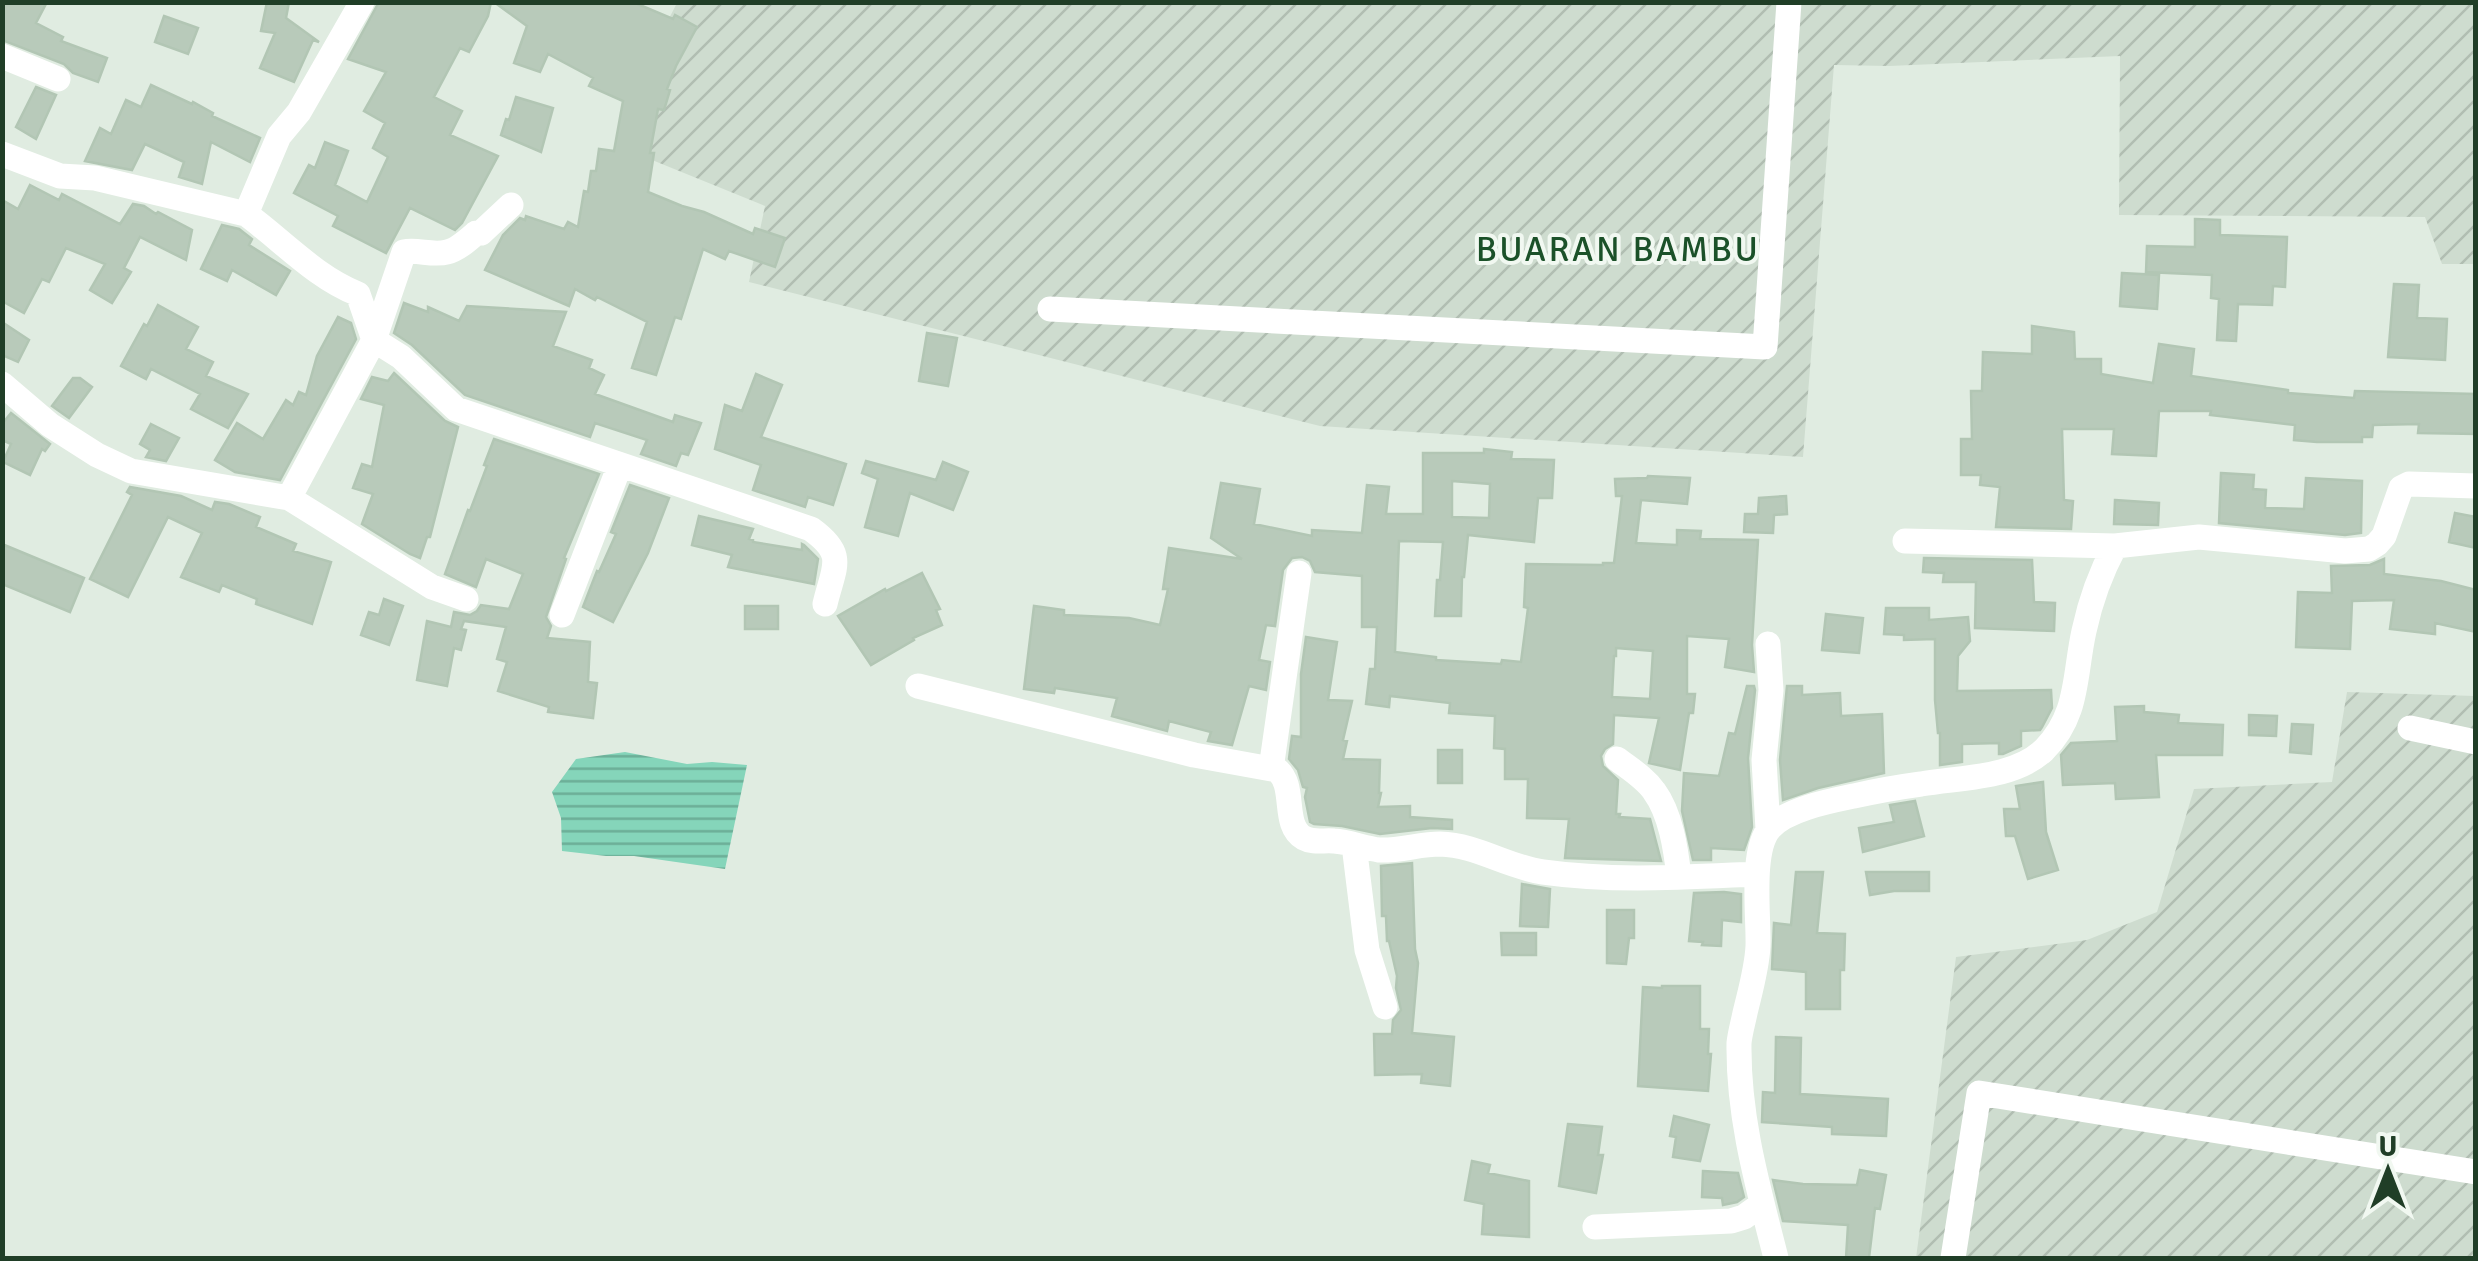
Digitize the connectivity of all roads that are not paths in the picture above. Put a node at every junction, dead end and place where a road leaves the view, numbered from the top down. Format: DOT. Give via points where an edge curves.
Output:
graph roads {
  1 [pos="362,2"];
  2 [pos="1789,2"];
  3 [pos="2,56"];
  4 [pos="58,79"];
  5 [pos="2,154"];
  6 [pos="511,205"];
  7 [pos="246,214"];
  8 [pos="1050,310"];
  9 [pos="374,340"];
  10 [pos="2,384"];
  11 [pos="620,465"];
  12 [pos="2476,486"];
  13 [pos="289,498"];
  14 [pos="1904,540"];
  15 [pos="2115,546"];
  16 [pos="1298,573"];
  17 [pos="466,599"];
  18 [pos="825,604"];
  19 [pos="562,615"];
  20 [pos="1768,644"];
  21 [pos="918,686"];
  22 [pos="2410,728"];
  23 [pos="2476,742"];
  24 [pos="1617,759"];
  25 [pos="1270,769"];
  26 [pos="1768,830"];
  27 [pos="1354,845"];
  28 [pos="1757,874"];
  29 [pos="1679,877"];
  30 [pos="1385,1007"];
  31 [pos="2476,1172"];
  32 [pos="1762,1204"];
  33 [pos="1596,1226"];
  34 [pos="1776,1258"];
  35 [pos="1953,1258"];
  1 -- 7 [label="street" via="279,136"];
  2 -- 8 [label="street" via="1765,347"];
  3 -- 4 [label="street"];
  5 -- 7 [label="street" via="60,176 95,178"];
  6 -- 9 [label="street" via="451,252 404,252"];
  7 -- 9 [label="street" via="322,276 358,294"];
  9 -- 11 [label="street" via="456,409"];
  9 -- 13 [label="street"];
  10 -- 13 [label="street" via="50,426 132,471"];
  11 -- 18 [label="street" via="811,529 827,540 836,560"];
  11 -- 19 [label="street"];
  12 -- 15 [label="street" via="2401,488 2384,536 2369,549 2199,537"];
  13 -- 17 [label="street" via="432,587"];
  14 -- 15 [label="street"];
  15 -- 26 [label="street" via="2085,626 2074,701 2056,738 2039,755 1978,776 1824,803"];
  16 -- 25 [label="street"];
  20 -- 26 [label="street"];
  21 -- 25 [label="street"];
  22 -- 23 [label="street"];
  24 -- 29 [label="street" via="1662,803"];
  25 -- 27 [label="street" via="1284,774 1298,834"];
  26 -- 28 [label="street"];
  27 -- 29 [label="street" via="1380,850 1437,844 1543,872"];
  27 -- 30 [label="street" via="1368,950"];
  28 -- 29 [label="street"];
  28 -- 32 [label="street" via="1758,950 1739,1038 1742,1114"];
  31 -- 35 [label="street" via="1980,1093"];
  32 -- 33 [label="street" via="1731,1221"];
  32 -- 34 [label="street"];
}
